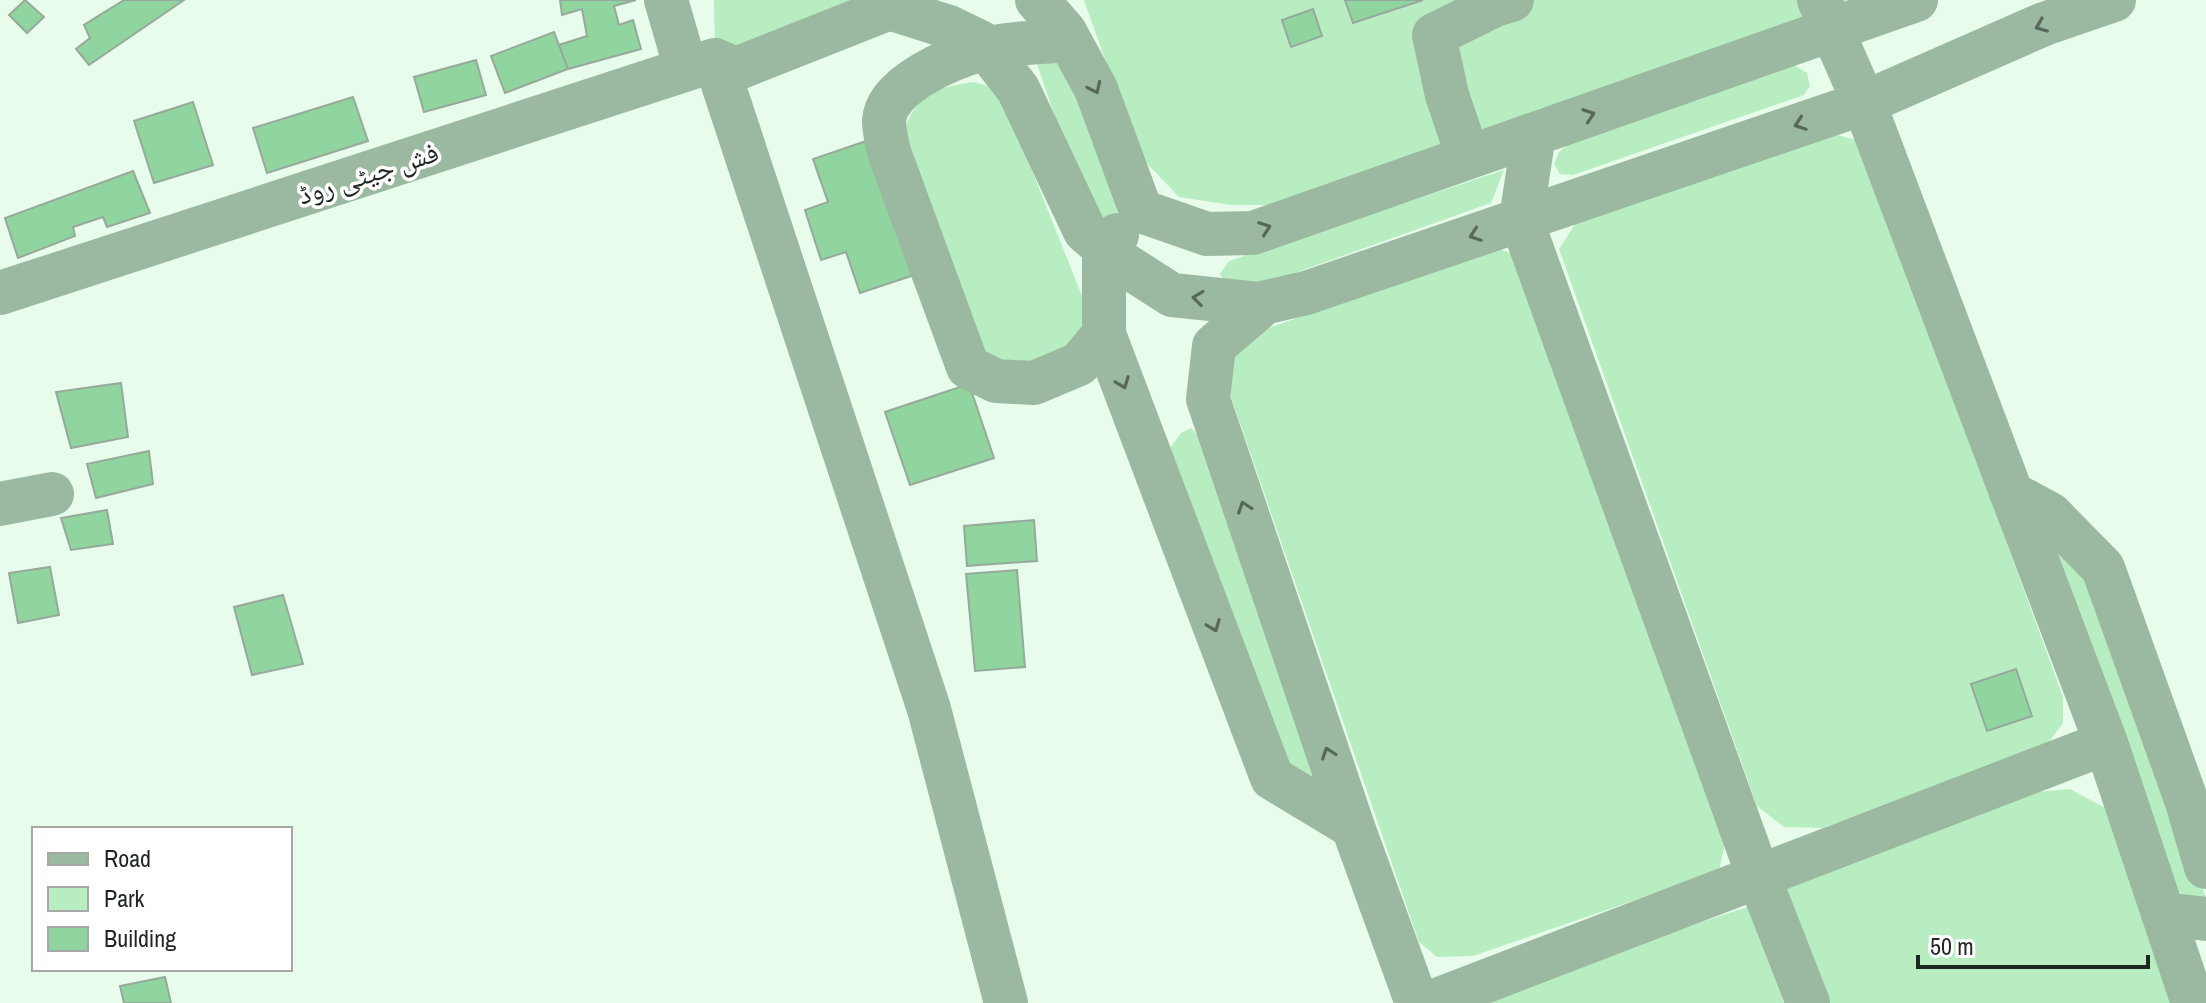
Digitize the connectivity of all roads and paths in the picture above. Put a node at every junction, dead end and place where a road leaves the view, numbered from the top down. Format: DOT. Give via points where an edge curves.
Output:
graph roads {
  1 [pos="666,0"];
  2 [pos="1037,0"];
  3 [pos="1512,0"];
  4 [pos="1916,0"];
  5 [pos="2114,0"];
  6 [pos="899,4"];
  7 [pos="1825,15"];
  8 [pos="1069,40"];
  9 [pos="986,48"];
  10 [pos="713,66"];
  11 [pos="1864,103"];
  12 [pos="1534,134"];
  13 [pos="1468,157"];
  14 [pos="1141,211"];
  15 [pos="1521,219"];
  16 [pos="1104,248"];
  17 [pos="0,293"];
  18 [pos="1264,303"];
  19 [pos="1104,334"];
  20 [pos="2011,493"];
  21 [pos="52,494"];
  22 [pos="0,504"];
  23 [pos="2106,743"];
  24 [pos="1353,827"];
  25 [pos="2206,867"];
  26 [pos="1758,875"];
  27 [pos="2163,914"];
  28 [pos="2206,919"];
  29 [pos="1006,1003"];
  30 [pos="1417,1003"];
  31 [pos="1429,1003"];
  32 [pos="1808,1003"];
  33 [pos="2193,1003"];
  1 -- 10 [label="street"];
  2 -- 8 [label="street"];
  3 -- 13 [label="street" via="1434,35"];
  4 -- 7 [label="street"];
  5 -- 11 [label="street, one-way" via="2044,24"];
  6 -- 9 [label="street"];
  6 -- 10 [label="street, فش جیٹی روڈ"];
  7 -- 11 [label="street"];
  12 -- 7 [label="street, one-way"];
  8 -- 9 [label="street"];
  8 -- 14 [label="street, one-way" via="1096,89"];
  9 -- 16 [label="street" via="1018,89 1085,231"];
  9 -- 19 [label="street" via="914,81 892,99 884,120 889,152 968,367 996,381 1034,383 1079,364"];
  10 -- 17 [label="street, فش جیٹی روڈ"];
  10 -- 29 [label="street" via="929,709"];
  11 -- 15 [label="street, one-way"];
  11 -- 20 [label="street"];
  12 -- 13 [label="street"];
  12 -- 15 [label="street"];
  14 -- 13 [label="street, one-way" via="1207,234 1253,233"];
  14 -- 16 [label="street"];
  15 -- 18 [label="street, one-way"];
  15 -- 26 [label="street"];
  18 -- 16 [label="street, one-way" via="1172,295"];
  16 -- 19 [label="street"];
  24 -- 18 [label="street, one-way" via="1208,399 1214,346"];
  19 -- 24 [label="street, one-way" via="1272,778"];
  20 -- 23 [label="street"];
  20 -- 25 [label="street" via="2050,514 2103,568"];
  21 -- 22 [label="street"];
  23 -- 26 [label="street"];
  23 -- 27 [label="street"];
  24 -- 30 [label="street"];
  26 -- 31 [label="street"];
  26 -- 32 [label="street"];
  27 -- 28 [label="street"];
  27 -- 33 [label="street"];
}
